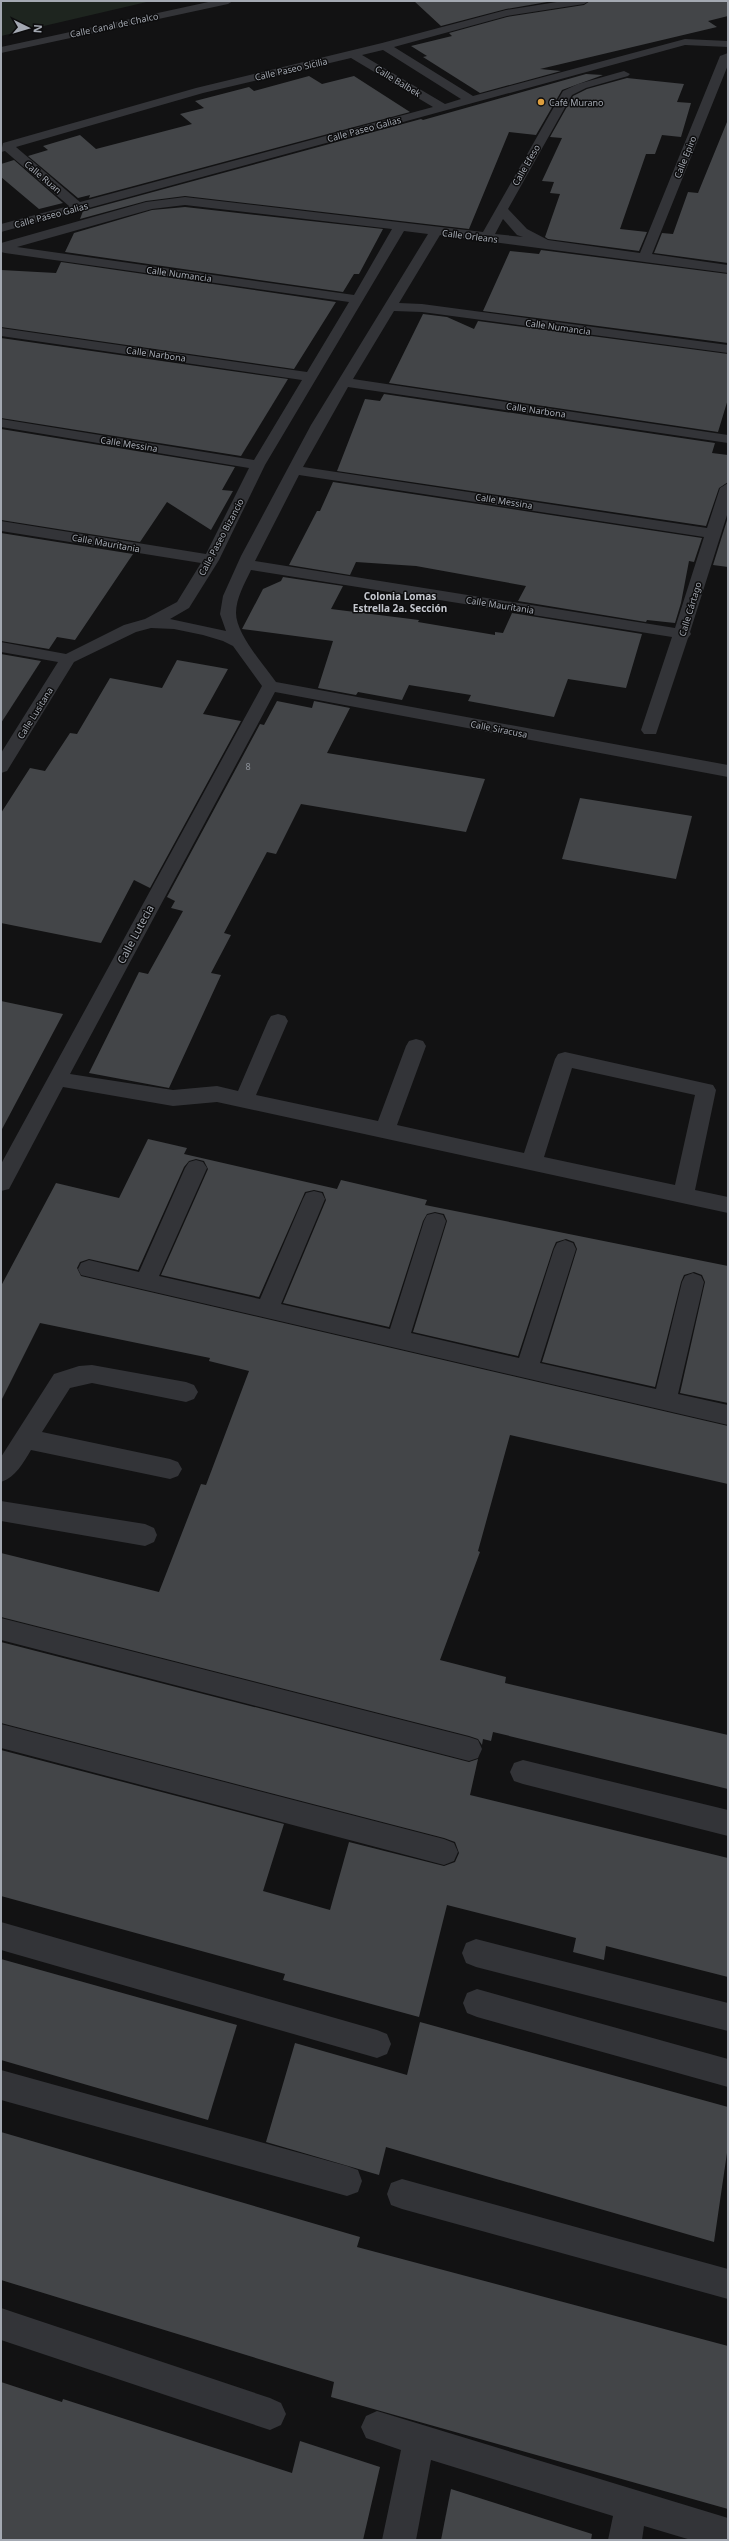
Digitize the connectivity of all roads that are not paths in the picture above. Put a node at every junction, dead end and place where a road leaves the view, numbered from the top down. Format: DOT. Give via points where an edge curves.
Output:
graph roads {
  1 [pos="228,1"];
  2 [pos="584,1"];
  3 [pos="721,32"];
  4 [pos="685,42"];
  5 [pos="728,44"];
  6 [pos="385,46"];
  7 [pos="1,50"];
  8 [pos="353,54"];
  9 [pos="694,54"];
  10 [pos="726,62"];
  11 [pos="634,71"];
  12 [pos="471,100"];
  13 [pos="442,107"];
  14 [pos="4,147"];
  15 [pos="199,175"];
  16 [pos="136,193"];
  17 [pos="212,203"];
  18 [pos="151,205"];
  19 [pos="78,207"];
  20 [pos="501,209"];
  21 [pos="1,228"];
  22 [pos="400,228"];
  23 [pos="435,232"];
  24 [pos="486,238"];
  25 [pos="565,246"];
  26 [pos="1,248"];
  27 [pos="644,258"];
  28 [pos="728,269"];
  29 [pos="356,300"];
  30 [pos="389,307"];
  31 [pos="1,332"];
  32 [pos="728,349"];
  33 [pos="311,377"];
  34 [pos="344,382"];
  35 [pos="301,422"];
  36 [pos="1,423"];
  37 [pos="728,439"];
  38 [pos="258,465"];
  39 [pos="294,470"];
  40 [pos="728,488"];
  41 [pos="1,526"];
  42 [pos="713,534"];
  43 [pos="211,560"];
  44 [pos="246,564"];
  45 [pos="151,623"];
  46 [pos="683,634"];
  47 [pos="239,642"];
  48 [pos="1,646"];
  49 [pos="68,659"];
  50 [pos="270,686"];
  51 [pos="650,730"];
  52 [pos="1,767"];
  53 [pos="728,771"];
  54 [pos="278,1020"];
  55 [pos="416,1046"];
  56 [pos="58,1079"];
  57 [pos="244,1100"];
  58 [pos="385,1131"];
  59 [pos="532,1162"];
  60 [pos="196,1168"];
  61 [pos="1,1183"];
  62 [pos="683,1195"];
  63 [pos="314,1199"];
  64 [pos="728,1205"];
  65 [pos="435,1221"];
  66 [pos="565,1249"];
  67 [pos="89,1269"];
  68 [pos="145,1282"];
  69 [pos="693,1282"];
  70 [pos="267,1310"];
  71 [pos="398,1340"];
  72 [pos="527,1369"];
  73 [pos="186,1392"];
  74 [pos="665,1400"];
  75 [pos="728,1415"];
  76 [pos="26,1439"];
  77 [pos="170,1469"];
  78 [pos="1,1472"];
  79 [pos="1,1511"];
  80 [pos="145,1535"];
  81 [pos="1,1629"];
  82 [pos="1,1736"];
  83 [pos="469,1749"];
  84 [pos="523,1772"];
  85 [pos="728,1823"];
  86 [pos="444,1852"];
  87 [pos="1,1936"];
  88 [pos="476,1953"];
  89 [pos="477,2003"];
  90 [pos="728,2017"];
  91 [pos="377,2044"];
  92 [pos="728,2073"];
  93 [pos="1,2084"];
  94 [pos="347,2181"];
  95 [pos="402,2194"];
  96 [pos="728,2284"];
  97 [pos="1,2324"];
  98 [pos="270,2414"];
  99 [pos="377,2427"];
  100 [pos="419,2440"];
  101 [pos="631,2505"];
  102 [pos="728,2535"];
  103 [pos="399,2540"];
  104 [pos="625,2540"];
  1 -- 7 [label="street, Calle Canal de Chalco"];
  2 -- 6 [label="street, Calle Paseo Sicilia" via="506,13"];
  3 -- 4 [label="street"];
  4 -- 5 [label="street, Calle Paseo Galias"];
  4 -- 12 [label="street, Calle Paseo Galias"];
  6 -- 8 [label="street, Calle Paseo Sicilia"];
  6 -- 12 [label="street"];
  8 -- 13 [label="street, Calle Balbek"];
  8 -- 14 [label="street, Calle Paseo Sicilia" via="200,90"];
  9 -- 10 [label="street"];
  10 -- 27 [label="street, Calle Epiro"];
  11 -- 20 [label="street, Calle Efeso" via="582,86 567,94"];
  12 -- 13 [label="street, Calle Paseo Galias"];
  13 -- 15 [label="street, Calle Paseo Galias"];
  14 -- 19 [label="street, Calle Ruan"];
  15 -- 16 [label="street, Calle Paseo Galias"];
  15 -- 17 [label="street" via="189,185 188,193"];
  16 -- 18 [label="street"];
  16 -- 19 [label="street, Calle Paseo Galias"];
  17 -- 18 [label="street, Calle Paseo Galias" via="167,202"];
  17 -- 22 [label="street, Calle Orleans"];
  18 -- 26 [label="street, Calle Paseo Galias"];
  19 -- 21 [label="street, Calle Paseo Galias"];
  20 -- 24 [label="street, Calle Efeso"];
  20 -- 25 [label="street" via="522,232 533,238"];
  22 -- 23 [label="street, Calle Orleans"];
  22 -- 29 [label="street, Calle Paseo Bizancio"];
  23 -- 24 [label="street, Calle Orleans"];
  23 -- 30 [label="street, Calle Paseo Bizancio"];
  24 -- 25 [label="street, Calle Orleans"];
  25 -- 27 [label="street, Calle Orleans"];
  26 -- 29 [label="street, Calle Numancia"];
  27 -- 28 [label="street, Calle Orleans"];
  29 -- 33 [label="street, Calle Paseo Bizancio"];
  30 -- 32 [label="street, Calle Numancia" via="422,308"];
  30 -- 34 [label="street, Calle Paseo Bizancio"];
  31 -- 33 [label="street, Calle Narbona"];
  33 -- 35 [label="street, Calle Paseo Bizancio"];
  34 -- 35 [label="street, Calle Paseo Bizancio"];
  34 -- 37 [label="street, Calle Narbona"];
  35 -- 38 [label="street, Calle Paseo Bizancio"];
  35 -- 39 [label="street, Calle Paseo Bizancio"];
  36 -- 38 [label="street, Calle Messina"];
  38 -- 43 [label="street, Calle Paseo Bizancio"];
  39 -- 42 [label="street, Calle Messina"];
  39 -- 44 [label="street, Calle Paseo Bizancio"];
  40 -- 42 [label="street, Calle Cártago"];
  41 -- 43 [label="street, Calle Mauritania"];
  42 -- 46 [label="street, Calle Cártago"];
  43 -- 45 [label="street, Calle Paseo Bizancio" via="183,605"];
  44 -- 46 [label="street, Calle Mauritania"];
  44 -- 47 [label="street, Calle Paseo Bizancio" via="228,605 229,619"];
  45 -- 47 [label="street" via="190,627 223,635"];
  45 -- 49 [label="street, Calle Paseo Bizancio" via="130,628"];
  46 -- 51 [label="street, Calle Cártago"];
  47 -- 50 [label="street, Calle Paseo Bizancio"];
  48 -- 49 [label="street"];
  49 -- 52 [label="street, Calle Lusitana"];
  50 -- 53 [label="street, Calle Siracusa"];
  50 -- 56 [label="street, Calle Lutecia"];
  54 -- 57 [label="street"];
  55 -- 58 [label="street"];
  56 -- 57 [label="street" via="173,1098 217,1094"];
  56 -- 61 [label="street, Calle Lutecia"];
  57 -- 58 [label="street"];
  58 -- 59 [label="street"];
  59 -- 62 [label="street"];
  59 -- 62 [label="street" via="565,1059 706,1090"];
  60 -- 68 [label="street"];
  62 -- 64 [label="street"];
  63 -- 70 [label="street"];
  65 -- 71 [label="street"];
  66 -- 72 [label="street"];
  67 -- 68 [label="street"];
  68 -- 70 [label="street"];
  69 -- 74 [label="street"];
  70 -- 71 [label="street"];
  71 -- 72 [label="street"];
  72 -- 74 [label="street"];
  73 -- 76 [label="street" via="92,1374 79,1374 62,1381"];
  74 -- 75 [label="street"];
  76 -- 77 [label="street"];
  76 -- 78 [label="street"];
  79 -- 80 [label="street"];
  81 -- 83 [label="street"];
  82 -- 86 [label="street"];
  84 -- 85 [label="street"];
  87 -- 91 [label="street"];
  88 -- 90 [label="street"];
  89 -- 92 [label="street"];
  93 -- 94 [label="street"];
  95 -- 96 [label="street"];
  97 -- 98 [label="street"];
  99 -- 100 [label="street"];
  100 -- 101 [label="street"];
  100 -- 103 [label="street"];
  101 -- 102 [label="street"];
  101 -- 104 [label="street"];
}
